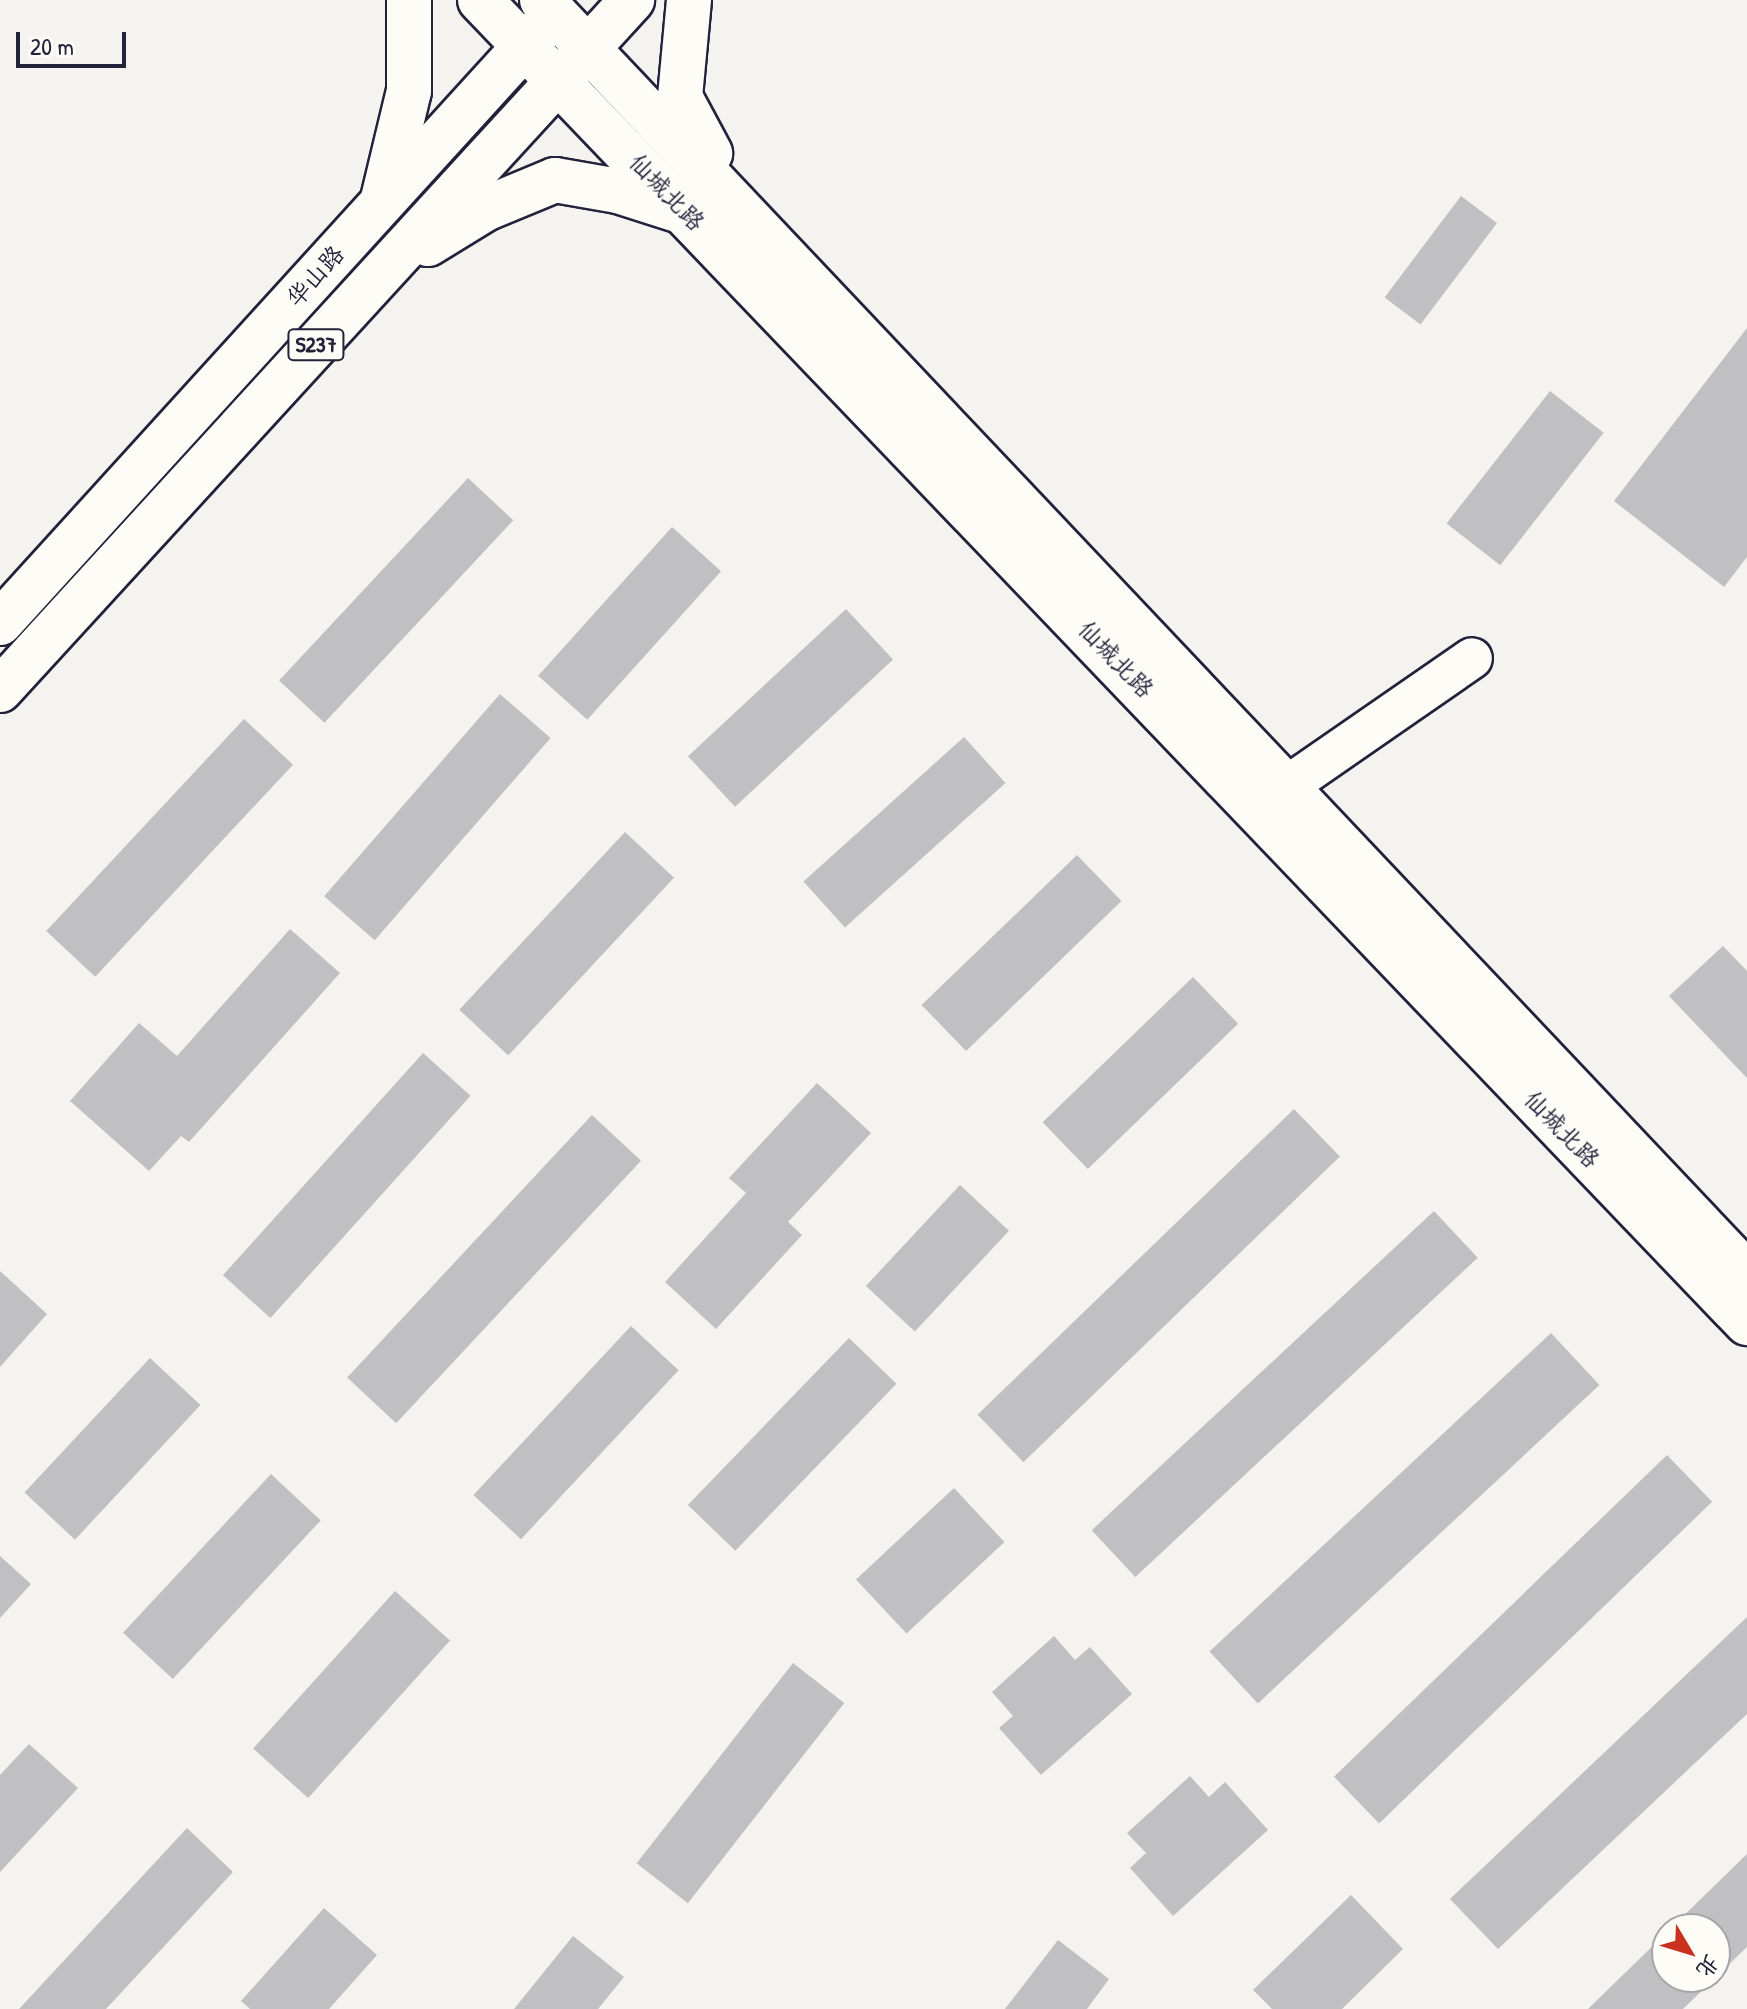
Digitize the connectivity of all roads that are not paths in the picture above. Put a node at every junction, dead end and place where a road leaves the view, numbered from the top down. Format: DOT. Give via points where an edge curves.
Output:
graph roads {
  1 [pos="409,0"];
  2 [pos="480,0"];
  3 [pos="632,0"];
  4 [pos="689,0"];
  5 [pos="555,4"];
  6 [pos="525,45"];
  7 [pos="589,47"];
  8 [pos="559,80"];
  9 [pos="383,201"];
  10 [pos="737,205"];
  11 [pos="687,213"];
  12 [pos="385,270"];
  13 [pos="0,623"];
  14 [pos="1472,658"];
  15 [pos="0,690"];
  16 [pos="1286,787"];
  17 [pos="1747,1274"];
  18 [pos="1747,1323"];
  1 -- 9 [label="main road" via="409,91"];
  2 -- 6 [label="main road, 仙城北路"];
  3 -- 7 [label="main road, S237"];
  4 -- 10 [label="main road" via="680,97"];
  5 -- 6 [label="main road, 华山路 / S237"];
  5 -- 7 [label="main road, 仙城北路"];
  6 -- 8 [label="main road, 仙城北路"];
  6 -- 9 [label="main road, 华山路 / S237"];
  7 -- 8 [label="main road, S237"];
  7 -- 10 [label="main road, 仙城北路"];
  8 -- 11 [label="main road, 仙城北路"];
  8 -- 12 [label="main road, S237"];
  9 -- 13 [label="main road, 华山路 / S237"];
  10 -- 16 [label="main road, 仙城北路"];
  11 -- 12 [label="main road" via="618,191 555,180 485,209"];
  11 -- 18 [label="main road, 仙城北路"];
  12 -- 15 [label="main road, S237"];
  14 -- 16 [label="lane"];
  16 -- 17 [label="main road, 仙城北路"];
}
